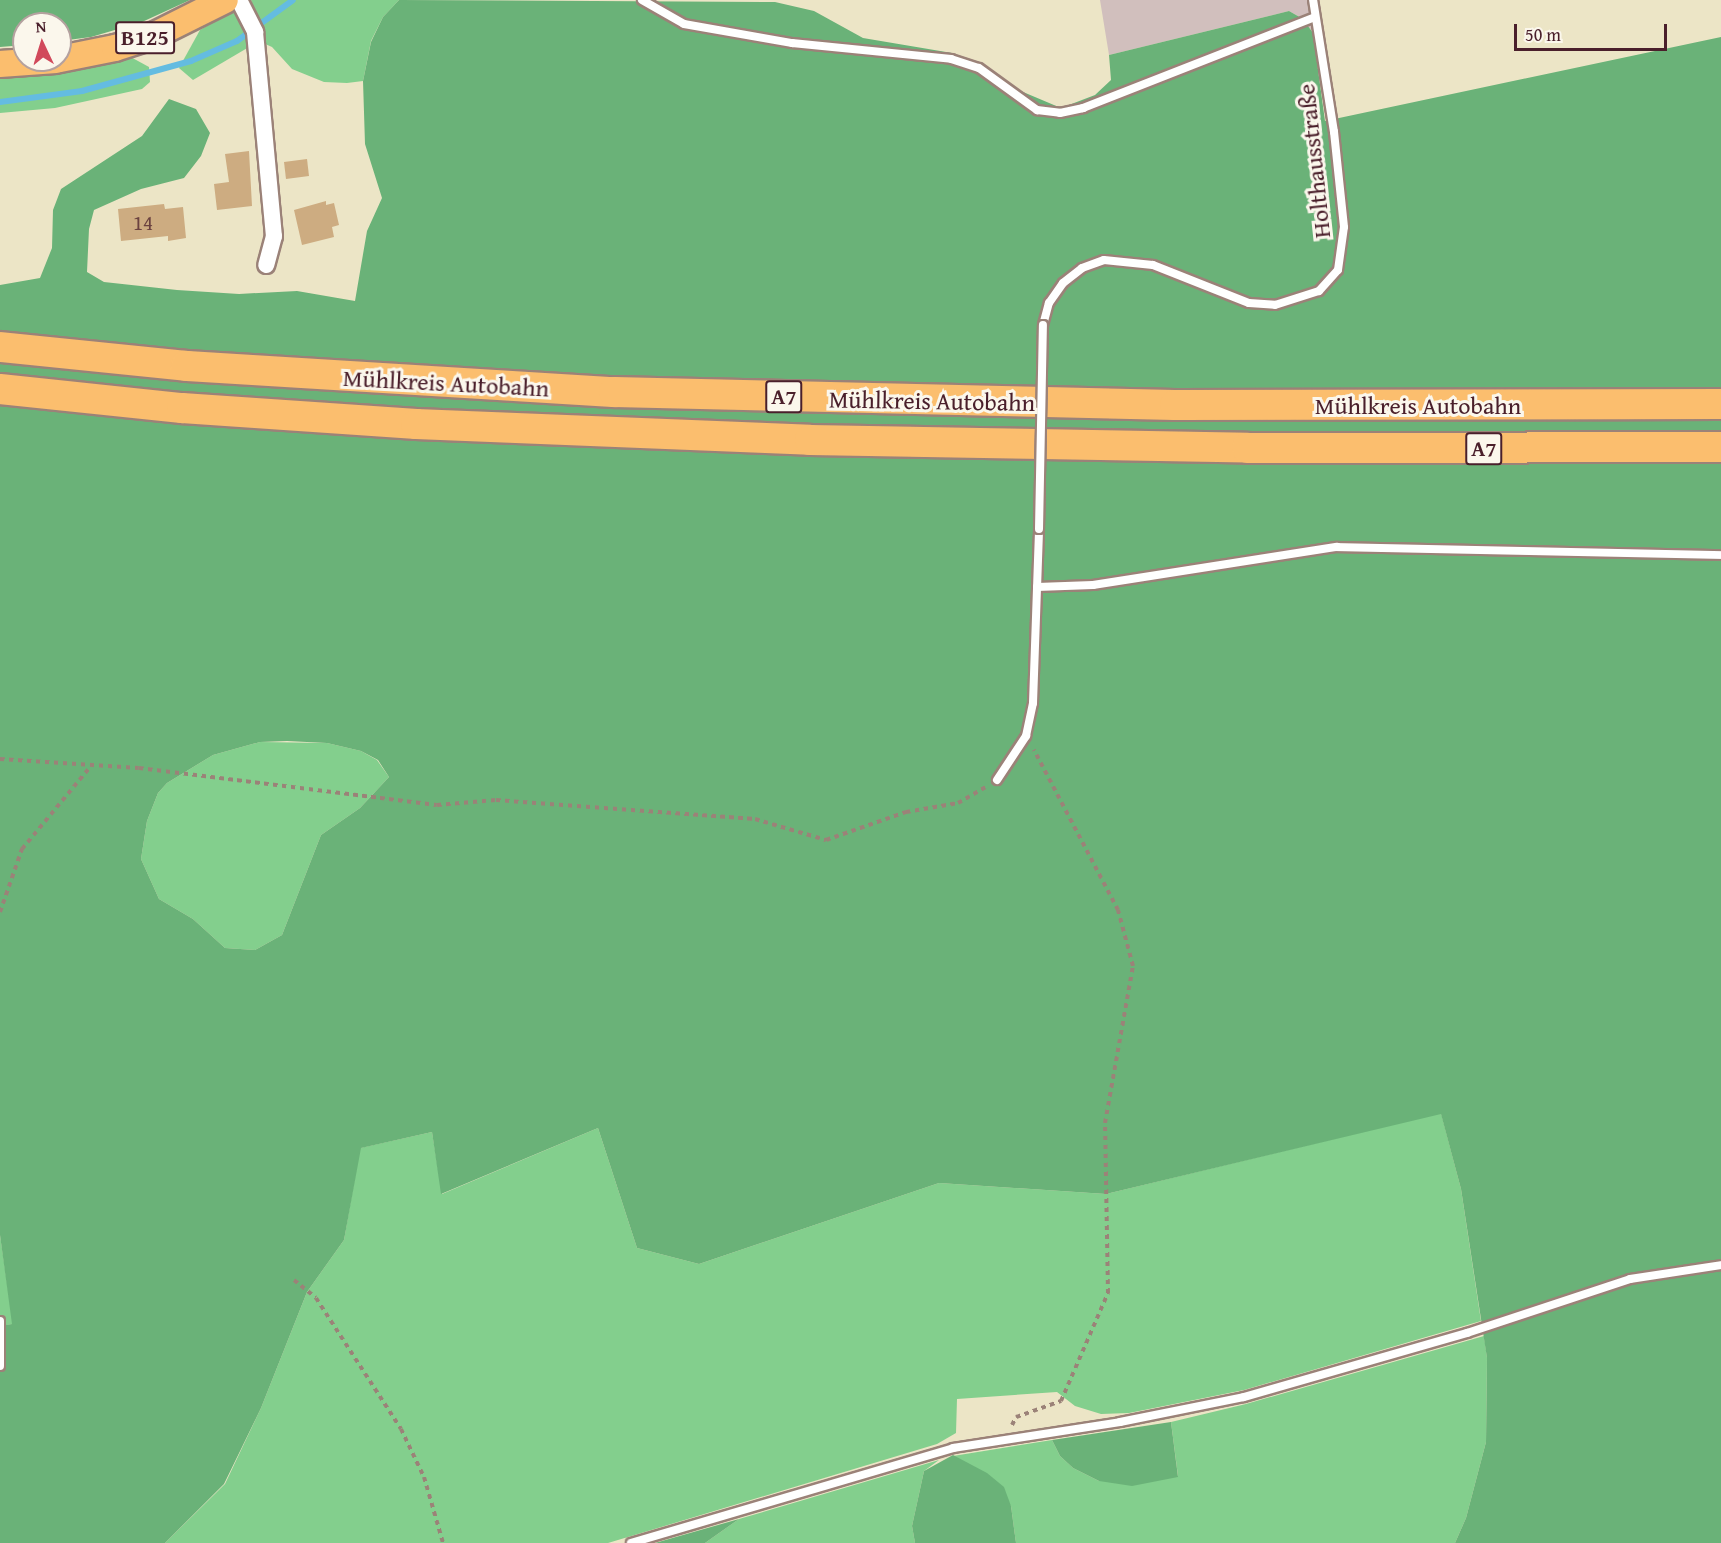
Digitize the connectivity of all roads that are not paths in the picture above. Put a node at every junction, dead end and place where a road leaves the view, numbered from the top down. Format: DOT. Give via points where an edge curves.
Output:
graph roads {
  1 [pos="642,0"];
  2 [pos="1313,0"];
  3 [pos="236,3"];
  4 [pos="1316,17"];
  5 [pos="72,57"];
  6 [pos="266,265"];
  7 [pos="0,347"];
  8 [pos="0,389"];
  9 [pos="1721,404"];
  10 [pos="1721,447"];
  11 [pos="1721,555"];
  12 [pos="1037,586"];
  13 [pos="997,780"];
  14 [pos="1721,1265"];
  15 [pos="0,1321"];
  16 [pos="0,1366"];
  17 [pos="631,1543"];
  1 -- 4 [label="lane" via="684,24 792,43 951,59 979,68 1037,110 1060,113 1083,108"];
  2 -- 4 [label="lane, Holthausstraße"];
  3 -- 5 [label="main road, B125" via="116,48"];
  3 -- 6 [label="street" via="255,32 274,236"];
  4 -- 12 [label="lane, Holthausstraße, bridge" via="1344,226 1338,270 1319,291 1275,305 1249,303 1153,265 1104,260 1082,268 1063,283 1049,303 1043,325"];
  7 -- 9 [label="highway, Mühlkreis Autobahn / A7" via="220,368 614,392 1175,405"];
  8 -- 10 [label="highway, Mühlkreis Autobahn / A7" via="182,408 416,424 787,439 1247,448"];
  11 -- 12 [label="lane" via="1337,548 1093,585"];
  12 -- 13 [label="lane, Holthausstraße" via="1033,703 1026,736"];
  14 -- 17 [label="lane" via="1630,1279 1467,1333 1244,1397 943,1451"];
  15 -- 16 [label="lane"];
}
